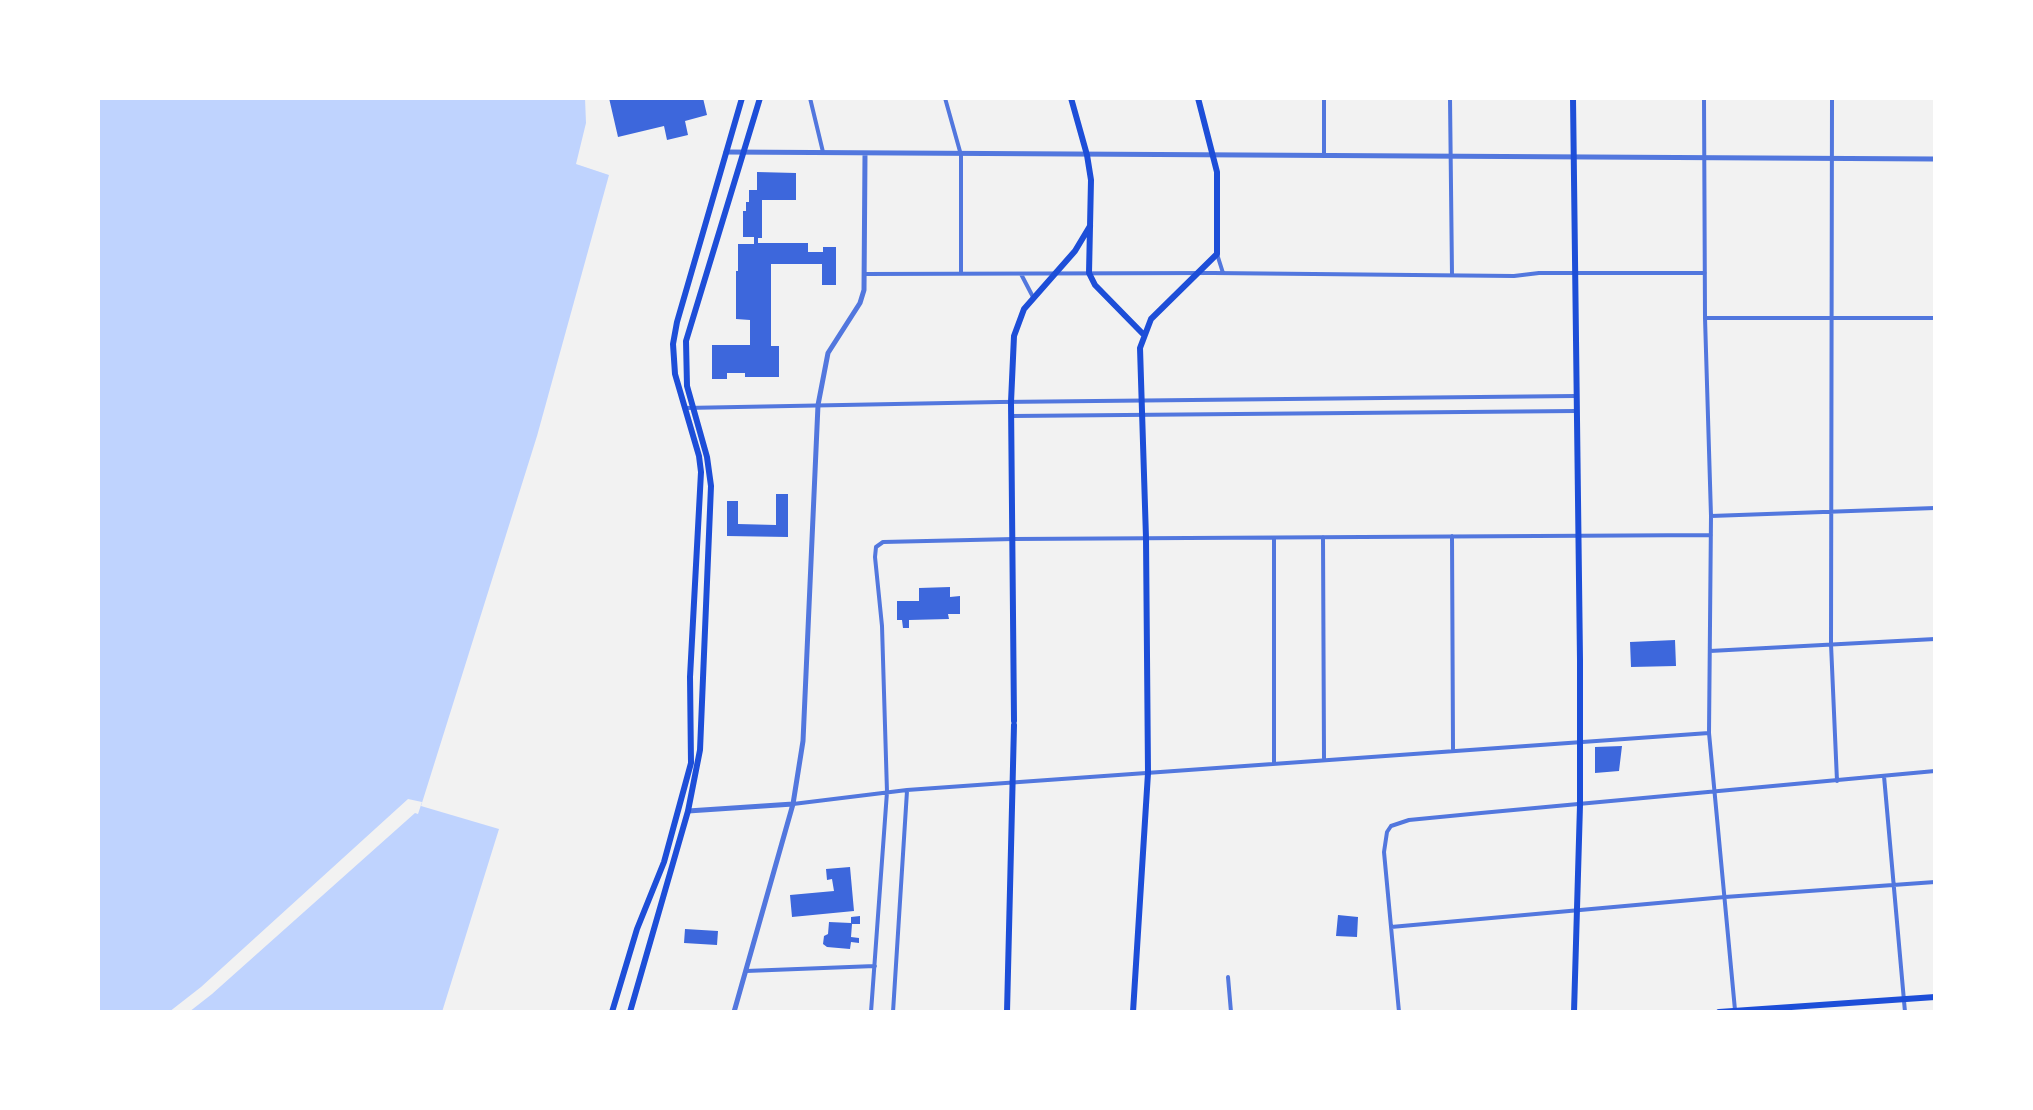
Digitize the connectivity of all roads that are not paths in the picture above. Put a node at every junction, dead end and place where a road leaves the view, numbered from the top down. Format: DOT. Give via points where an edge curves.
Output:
graph roads {
  1 [pos="742,98"];
  2 [pos="760,98"];
  3 [pos="810,98"];
  4 [pos="945,98"];
  5 [pos="1071,98"];
  6 [pos="1198,98"];
  7 [pos="1324,98"];
  8 [pos="1450,98"];
  9 [pos="1573,98"];
  10 [pos="1704,98"];
  11 [pos="1832,98"];
  12 [pos="726,152"];
  13 [pos="742,154"];
  14 [pos="823,155"];
  15 [pos="865,155"];
  16 [pos="961,155"];
  17 [pos="1087,155"];
  18 [pos="1214,155"];
  19 [pos="1324,156"];
  20 [pos="1449,156"];
  21 [pos="1573,157"];
  22 [pos="1704,157"];
  23 [pos="1832,158"];
  24 [pos="1935,159"];
  25 [pos="1090,226"];
  26 [pos="1217,254"];
  27 [pos="961,273"];
  28 [pos="1055,273"];
  29 [pos="1089,273"];
  30 [pos="1200,273"];
  31 [pos="1223,273"];
  32 [pos="1573,273"];
  33 [pos="1705,273"];
  34 [pos="865,274"];
  35 [pos="1021,274"];
  36 [pos="1452,275"];
  37 [pos="1034,298"];
  38 [pos="1705,318"];
  39 [pos="1830,318"];
  40 [pos="1935,318"];
  41 [pos="1143,334"];
  42 [pos="1575,396"];
  43 [pos="1430,398"];
  44 [pos="1141,401"];
  45 [pos="1011,402"];
  46 [pos="818,405"];
  47 [pos="685,408"];
  48 [pos="693,408"];
  49 [pos="1576,411"];
  50 [pos="1430,412"];
  51 [pos="1141,415"];
  52 [pos="1012,416"];
  53 [pos="1935,508"];
  54 [pos="1831,511"];
  55 [pos="1711,516"];
  56 [pos="1711,535"];
  57 [pos="1452,536"];
  58 [pos="1579,536"];
  59 [pos="1323,537"];
  60 [pos="1146,538"];
  61 [pos="1274,538"];
  62 [pos="1014,539"];
  63 [pos="1935,639"];
  64 [pos="1831,644"];
  65 [pos="1709,651"];
  66 [pos="1709,733"];
  67 [pos="1579,742"];
  68 [pos="1453,749"];
  69 [pos="1324,758"];
  70 [pos="1274,762"];
  71 [pos="1935,771"];
  72 [pos="1148,773"];
  73 [pos="1884,776"];
  74 [pos="1837,781"];
  75 [pos="1014,784"];
  76 [pos="907,790"];
  77 [pos="887,792"];
  78 [pos="1716,792"];
  79 [pos="793,804"];
  80 [pos="1580,805"];
  81 [pos="680,810"];
  82 [pos="688,811"];
  83 [pos="1935,882"];
  84 [pos="1892,887"];
  85 [pos="1725,897"];
  86 [pos="1577,912"];
  87 [pos="1391,927"];
  88 [pos="875,966"];
  89 [pos="746,971"];
  90 [pos="1228,977"];
  91 [pos="1935,997"];
  92 [pos="1904,1000"];
  93 [pos="1735,1011"];
  94 [pos="612,1012"];
  95 [pos="630,1012"];
  96 [pos="734,1012"];
  97 [pos="871,1012"];
  98 [pos="893,1012"];
  99 [pos="1007,1012"];
  100 [pos="1133,1012"];
  101 [pos="1231,1012"];
  102 [pos="1399,1012"];
  103 [pos="1574,1012"];
  104 [pos="1719,1012"];
  105 [pos="1905,1012"];
  1 -- 12 [label="main road"];
  2 -- 13 [label="main road"];
  3 -- 14 [label="street"];
  4 -- 16 [label="street"];
  5 -- 17 [label="main road"];
  6 -- 18 [label="main road"];
  7 -- 19 [label="street"];
  8 -- 20 [label="street"];
  9 -- 21 [label="main road"];
  10 -- 22 [label="street"];
  11 -- 23 [label="street"];
  12 -- 13 [label="street"];
  12 -- 47 [label="main road" via="675,329 675,374"];
  13 -- 14 [label="street"];
  13 -- 48 [label="main road" via="689,327 685,356"];
  14 -- 15 [label="street"];
  15 -- 16 [label="street"];
  15 -- 34 [label="street"];
  16 -- 17 [label="street"];
  16 -- 27 [label="street"];
  17 -- 18 [label="street"];
  17 -- 25 [label="main road"];
  18 -- 19 [label="street"];
  18 -- 26 [label="main road"];
  19 -- 20 [label="street"];
  20 -- 21 [label="street"];
  20 -- 36 [label="street"];
  21 -- 22 [label="street"];
  21 -- 32 [label="main road"];
  22 -- 23 [label="street"];
  22 -- 33 [label="street"];
  23 -- 24 [label="street"];
  23 -- 39 [label="street"];
  25 -- 28 [label="main road"];
  25 -- 29 [label="main road"];
  26 -- 30 [label="main road"];
  26 -- 31 [label="street"];
  27 -- 34 [label="street"];
  27 -- 35 [label="street"];
  28 -- 29 [label="street"];
  28 -- 35 [label="street"];
  28 -- 37 [label="main road"];
  29 -- 30 [label="street"];
  29 -- 41 [label="main road"];
  30 -- 31 [label="street"];
  30 -- 41 [label="main road" via="1151,319"];
  31 -- 36 [label="street"];
  32 -- 33 [label="street"];
  32 -- 36 [label="street"];
  32 -- 42 [label="main road"];
  33 -- 38 [label="street"];
  34 -- 46 [label="street" via="860,303 828,353"];
  35 -- 37 [label="street"];
  37 -- 45 [label="main road" via="1014,336"];
  38 -- 39 [label="street"];
  38 -- 55 [label="street"];
  39 -- 40 [label="street"];
  39 -- 54 [label="street"];
  41 -- 44 [label="main road"];
  42 -- 43 [label="street"];
  42 -- 49 [label="main road"];
  43 -- 44 [label="street"];
  43 -- 50 [label="street"];
  44 -- 45 [label="street"];
  44 -- 51 [label="main road"];
  45 -- 46 [label="street"];
  45 -- 52 [label="main road"];
  46 -- 48 [label="street"];
  46 -- 79 [label="street" via="803,741"];
  47 -- 48 [label="street"];
  47 -- 81 [label="main road" via="701,472 691,763"];
  48 -- 82 [label="main road" via="712,500 700,750"];
  49 -- 50 [label="street"];
  49 -- 58 [label="main road"];
  50 -- 51 [label="street"];
  51 -- 52 [label="street"];
  51 -- 60 [label="main road"];
  52 -- 62 [label="main road"];
  53 -- 54 [label="street"];
  54 -- 55 [label="street"];
  54 -- 64 [label="street"];
  55 -- 56 [label="street"];
  56 -- 58 [label="street"];
  56 -- 65 [label="street"];
  57 -- 58 [label="street"];
  57 -- 59 [label="street"];
  57 -- 68 [label="street"];
  58 -- 67 [label="main road"];
  59 -- 61 [label="street"];
  59 -- 69 [label="street"];
  60 -- 61 [label="street"];
  60 -- 62 [label="street"];
  60 -- 72 [label="main road"];
  61 -- 70 [label="street"];
  62 -- 75 [label="main road"];
  62 -- 77 [label="street" via="883,542 876,547"];
  63 -- 64 [label="street"];
  64 -- 65 [label="street"];
  64 -- 74 [label="street"];
  65 -- 66 [label="street"];
  66 -- 67 [label="street"];
  66 -- 78 [label="street"];
  67 -- 68 [label="street"];
  67 -- 80 [label="main road"];
  68 -- 69 [label="street"];
  69 -- 70 [label="street"];
  70 -- 72 [label="street"];
  71 -- 73 [label="street"];
  72 -- 75 [label="street"];
  72 -- 100 [label="main road"];
  73 -- 74 [label="street"];
  73 -- 84 [label="street"];
  74 -- 78 [label="street"];
  75 -- 76 [label="street"];
  75 -- 99 [label="main road"];
  76 -- 77 [label="street"];
  76 -- 98 [label="street"];
  77 -- 79 [label="street"];
  77 -- 88 [label="street"];
  78 -- 80 [label="street"];
  78 -- 85 [label="street"];
  79 -- 82 [label="street"];
  79 -- 89 [label="street"];
  80 -- 86 [label="main road"];
  80 -- 87 [label="street" via="1391,826 1384,852"];
  81 -- 82 [label="street"];
  81 -- 94 [label="main road"];
  82 -- 95 [label="main road"];
  83 -- 84 [label="street"];
  84 -- 85 [label="street"];
  84 -- 92 [label="street"];
  85 -- 86 [label="street"];
  85 -- 93 [label="street"];
  86 -- 87 [label="street"];
  86 -- 103 [label="main road"];
  87 -- 102 [label="street"];
  88 -- 89 [label="street"];
  88 -- 97 [label="street"];
  89 -- 96 [label="street"];
  90 -- 101 [label="street"];
  91 -- 92 [label="main road"];
  92 -- 93 [label="main road"];
  92 -- 105 [label="street"];
  93 -- 104 [label="main road"];
}
